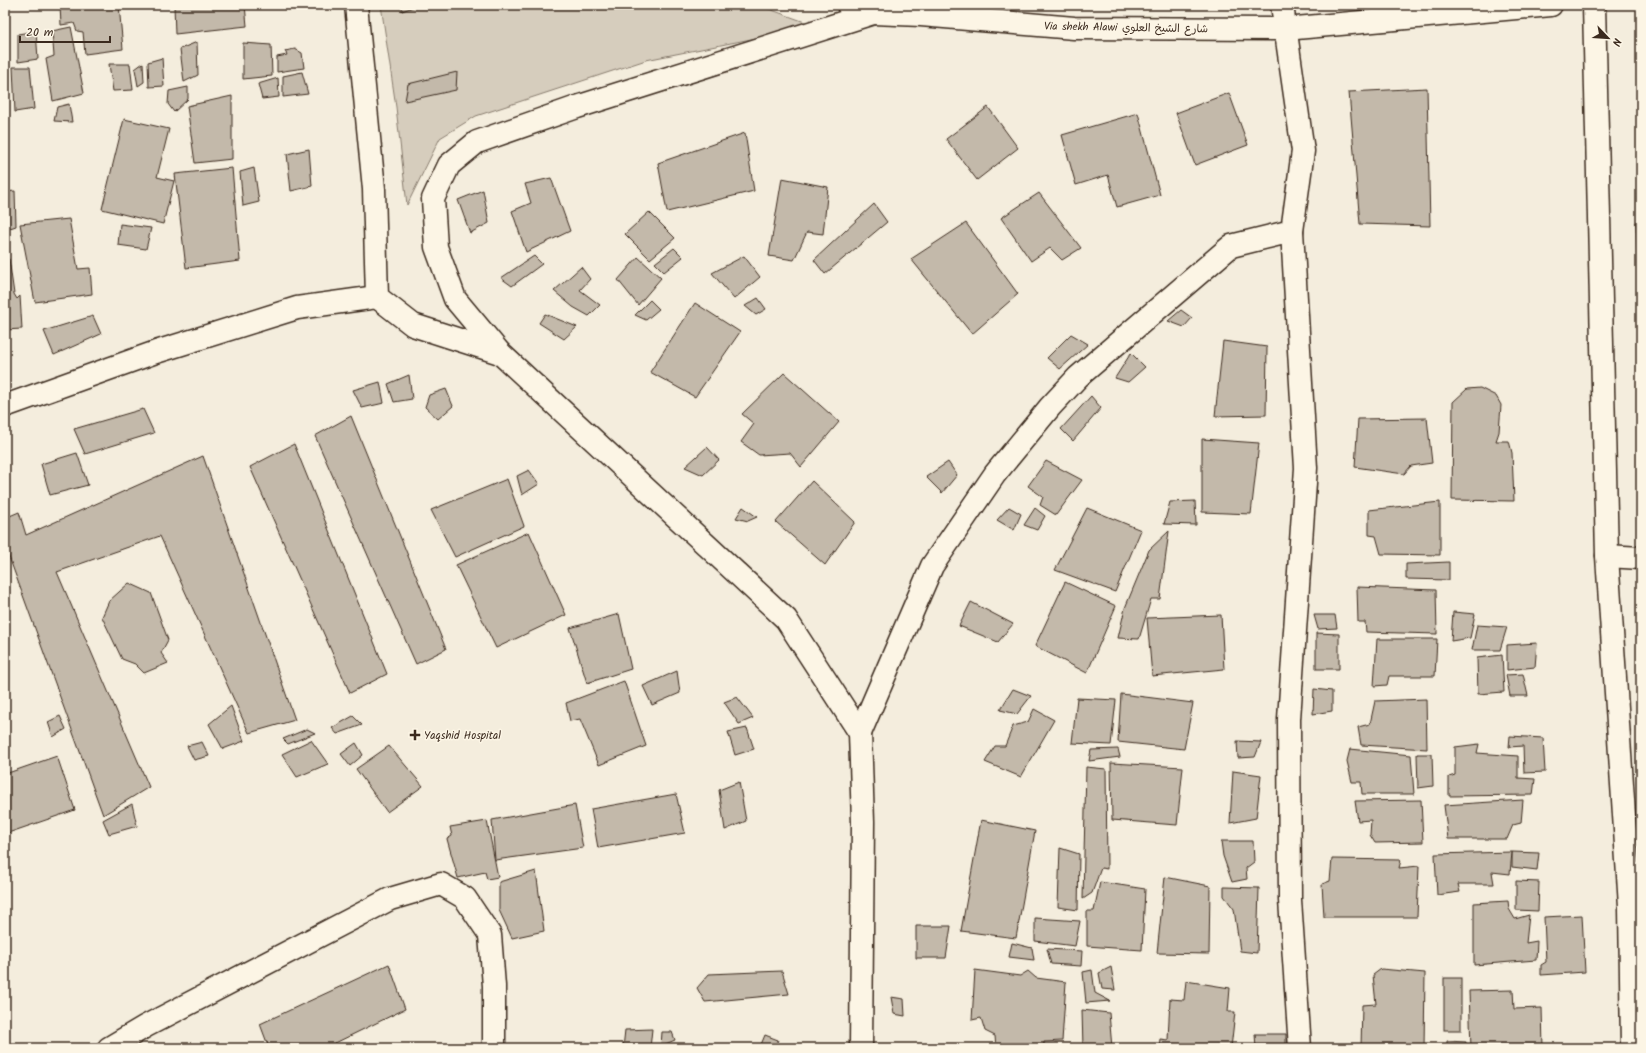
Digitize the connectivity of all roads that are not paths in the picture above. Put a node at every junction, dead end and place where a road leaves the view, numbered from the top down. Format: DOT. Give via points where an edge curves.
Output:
graph roads {
  1 [pos="356,5"];
  2 [pos="848,5"];
  3 [pos="1282,5"];
  4 [pos="1551,5"];
  5 [pos="1594,5"];
  6 [pos="921,10"];
  7 [pos="873,13"];
  8 [pos="1285,29"];
  9 [pos="1292,231"];
  10 [pos="377,297"];
  11 [pos="500,353"];
  12 [pos="5,406"];
  13 [pos="1607,556"];
  14 [pos="1641,558"];
  15 [pos="860,733"];
  16 [pos="1636,906"];
  17 [pos="109,1048"];
  18 [pos="494,1048"];
  19 [pos="861,1048"];
  20 [pos="1300,1048"];
  21 [pos="1632,1048"];
  1 -- 10 [label="street" via="374,189"];
  2 -- 7 [label="street, Via shekh Alawi شارع الشيخ العلوي"];
  3 -- 8 [label="street"];
  4 -- 8 [label="street, Via shekh Alawi شارع الشيخ العلوي"];
  5 -- 13 [label="street"];
  6 -- 7 [label="street, Via shekh Alawi شارع الشيخ العلوي"];
  6 -- 8 [label="street, Via shekh Alawi شارع الشيخ العلوي" via="1074,28"];
  7 -- 11 [label="street" via="577,107 477,142 449,165 433,199 436,247 455,299"];
  8 -- 9 [label="street" via="1303,151"];
  9 -- 15 [label="street" via="1231,246 1078,377 1050,407 995,474 932,566"];
  9 -- 20 [label="street" via="1306,468 1290,719 1290,900"];
  10 -- 11 [label="street" via="413,325"];
  10 -- 12 [label="street" via="297,308 156,352"];
  11 -- 15 [label="street" via="786,619"];
  13 -- 14 [label="street"];
  13 -- 16 [label="street"];
  15 -- 19 [label="street" via="863,822"];
  16 -- 21 [label="street"];
  17 -- 18 [label="street" via="146,1026 390,899 441,884 465,898 490,935 494,986"];
}
